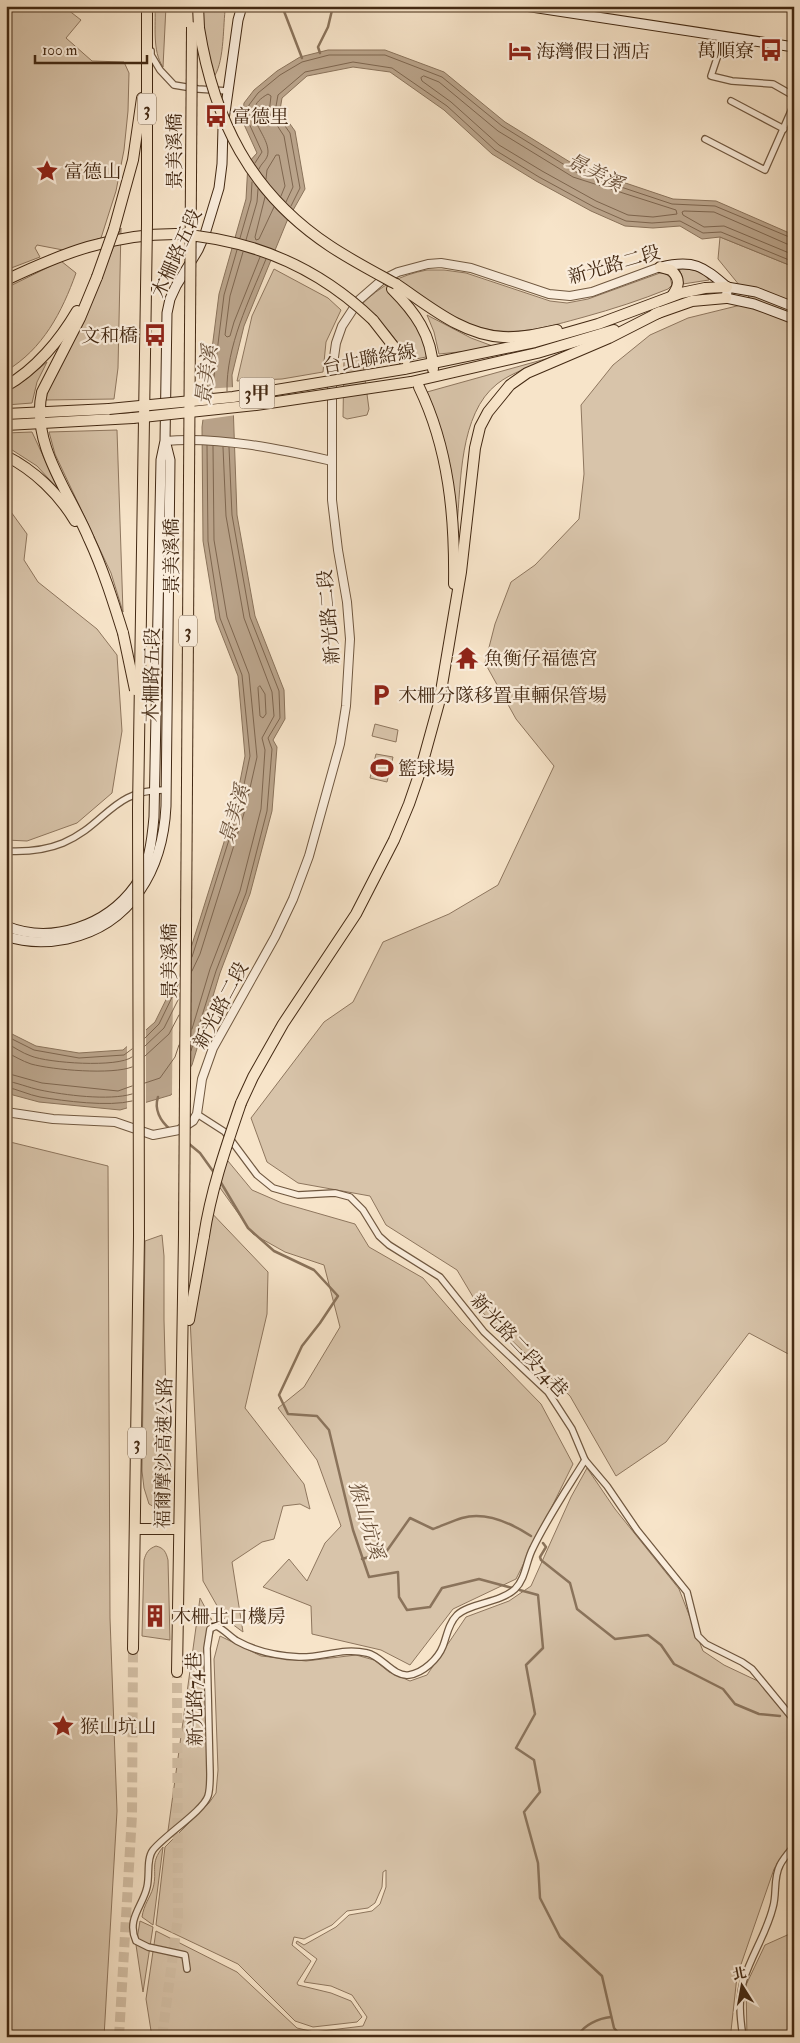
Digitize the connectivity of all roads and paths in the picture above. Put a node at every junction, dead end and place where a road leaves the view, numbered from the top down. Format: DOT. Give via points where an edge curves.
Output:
graph roads {
  1 [pos="149,6"];
  2 [pos="192,6"];
  3 [pos="198,6"];
  4 [pos="242,6"];
  5 [pos="525,6"];
  6 [pos="196,27"];
  7 [pos="724,37"];
  8 [pos="794,47"];
  9 [pos="147,58"];
  10 [pos="228,91"];
  11 [pos="794,96"];
  12 [pos="731,101"];
  13 [pos="794,104"];
  14 [pos="784,129"];
  15 [pos="705,140"];
  16 [pos="660,267"];
  17 [pos="6,280"];
  18 [pos="394,287"];
  19 [pos="727,287"];
  20 [pos="672,296"];
  21 [pos="726,298"];
  22 [pos="794,307"];
  23 [pos="660,312"];
  24 [pos="77,316"];
  25 [pos="622,316"];
  26 [pos="794,318"];
  27 [pos="433,364"];
  28 [pos="404,365"];
  29 [pos="433,378"];
  30 [pos="415,385"];
  31 [pos="6,386"];
  32 [pos="40,413"];
  33 [pos="6,414"];
  34 [pos="41,424"];
  35 [pos="6,426"];
  36 [pos="170,441"];
  37 [pos="6,456"];
  38 [pos="332,460"];
  39 [pos="100,566"];
  40 [pos="452,620"];
  41 [pos="155,790"];
  42 [pos="166,790"];
  43 [pos="138,809"];
  44 [pos="6,851"];
  45 [pos="6,926"];
  46 [pos="6,936"];
  47 [pos="6,1112"];
  48 [pos="195,1117"];
  49 [pos="184,1235"];
  50 [pos="139,1236"];
  51 [pos="184,1348"];
  52 [pos="585,1460"];
  53 [pos="136,1529"];
  54 [pos="179,1529"];
  55 [pos="133,1650"];
  56 [pos="177,1672"];
  57 [pos="794,1720"];
  58 [pos="794,1846"];
  59 [pos="187,1969"];
  60 [pos="743,2037"];
  1 -- 9 [label="highway, 3"];
  1 -- 10 [label="street" via="151,55 160,70 174,85"];
  2 -- 6 [label="highway, 3"];
  3 -- 6 [label="highway"];
  4 -- 10 [label="main road, 木柵路五段"];
  5 -- 7 [label="main road"];
  6 -- 18 [label="highway, bridge" via="214,97 230,134 256,176 301,225"];
  6 -- 49 [label="highway, 景美溪橋 / 3, bridge"];
  7 -- 8 [label="main road"];
  7 -- 11 [label="street" via="711,76 722,80 773,84"];
  9 -- 24 [label="highway, bridge" via="133,160 97,277"];
  9 -- 43 [label="highway, 景美溪橋 / 3, bridge"];
  10 -- 36 [label="main road, 木柵路五段, bridge" via="222,173 212,212 198,250 170,299 167,327"];
  12 -- 14 [label="street"];
  13 -- 14 [label="street"];
  14 -- 15 [label="street" via="765,170"];
  16 -- 19 [label="main road, 新光路二段" via="693,264 708,270"];
  16 -- 20 [label="highway" via="676,274 678,284"];
  16 -- 38 [label="street, 新光路二段" via="592,292 570,296 549,294 471,268 441,263 413,267 382,280 350,312 336,343 332,371"];
  17 -- 28 [label="highway, bridge" via="79,248 136,235 202,236 242,244 284,259 328,283 373,320"];
  18 -- 25 [label="highway" via="464,328 503,337 533,335"];
  18 -- 27 [label="highway" via="420,321"];
  19 -- 20 [label="highway, 台北聯絡線 / 3甲" via="705,288"];
  19 -- 21 [label="main road"];
  19 -- 22 [label="main road" via="756,292"];
  20 -- 25 [label="highway, 台北聯絡線 / 3甲"];
  21 -- 23 [label="highway, 台北聯絡線 / 3甲" via="692,300"];
  21 -- 26 [label="main road"];
  23 -- 29 [label="highway, 台北聯絡線 / 3甲" via="577,342"];
  23 -- 40 [label="highway" via="527,373 497,398 480,427 475,448 461,572"];
  24 -- 31 [label="highway" via="47,352"];
  24 -- 32 [label="highway" via="45,385"];
  25 -- 27 [label="highway, 台北聯絡線 / 3甲" via="535,342"];
  27 -- 28 [label="highway, 台北聯絡線 / 3甲"];
  27 -- 29 [label="highway"];
  28 -- 32 [label="highway, 台北聯絡線 / 3甲, bridge" via="233,397"];
  29 -- 30 [label="highway, 台北聯絡線 / 3甲"];
  30 -- 34 [label="highway, 台北聯絡線 / 3甲, bridge" via="133,418"];
  30 -- 40 [label="highway" via="439,438 447,477 454,573"];
  32 -- 33 [label="highway, 台北聯絡線 / 3甲"];
  32 -- 34 [label="highway"];
  34 -- 35 [label="highway, 台北聯絡線 / 3甲"];
  34 -- 39 [label="highway" via="47,450"];
  36 -- 38 [label="street" via="258,446"];
  36 -- 41 [label="main road, 木柵路五段" via="161,460"];
  36 -- 42 [label="main road, 木柵路五段"];
  37 -- 39 [label="highway" via="19,462 54,493 69,512"];
  38 -- 48 [label="street, 新光路二段" via="335,530 350,639 342,736 301,881 213,1048 202,1080"];
  39 -- 43 [label="highway, bridge" via="123,633 136,695"];
  40 -- 51 [label="highway, bridge" via="432,730 394,840 356,914 283,1024 253,1076 242,1103 211,1197"];
  41 -- 42 [label="street"];
  41 -- 44 [label="street" via="133,794 120,801 96,822 63,843 48,848"];
  41 -- 45 [label="main road, 木柵路五段" via="152,841 146,862 136,885 116,906 94,921 64,931 46,934"];
  42 -- 46 [label="main road, 木柵路五段" via="161,845 151,873 124,911 94,931 58,941 25,941"];
  43 -- 50 [label="highway, 景美溪橋 / 3, bridge"];
  47 -- 48 [label="street" via="33,1117 115,1122 141,1132 161,1134 179,1130"];
  48 -- 52 [label="street, 新光路二段74巷" via="225,1132 257,1175 273,1188 298,1195 335,1193 350,1197 389,1245 440,1276 484,1332 548,1392 572,1428"];
  49 -- 51 [label="highway, 福爾摩沙高速公路 / 3"];
  50 -- 53 [label="highway, 福爾摩沙高速公路 / 3"];
  51 -- 54 [label="highway, 福爾摩沙高速公路 / 3"];
  52 -- 57 [label="street, 新光路二段74巷" via="687,1592 698,1636 706,1644 752,1669"];
  52 -- 59 [label="street, 新光路74巷" via="532,1550 518,1586 456,1616 436,1658 409,1675 397,1672 368,1653 341,1650 299,1657 262,1650 235,1640 216,1626 210,1630 207,1648 209,1794 150,1855 148,1886 135,1912 133,1926 136,1941 148,1947 186,1955"];
  53 -- 54 [label="highway"];
  53 -- 55 [label="highway, 福爾摩沙高速公路 / 3"];
  54 -- 56 [label="highway, 福爾摩沙高速公路 / 3"];
  58 -- 60 [label="street" via="780,1865 774,1906 744,1980 740,2000"];
}
